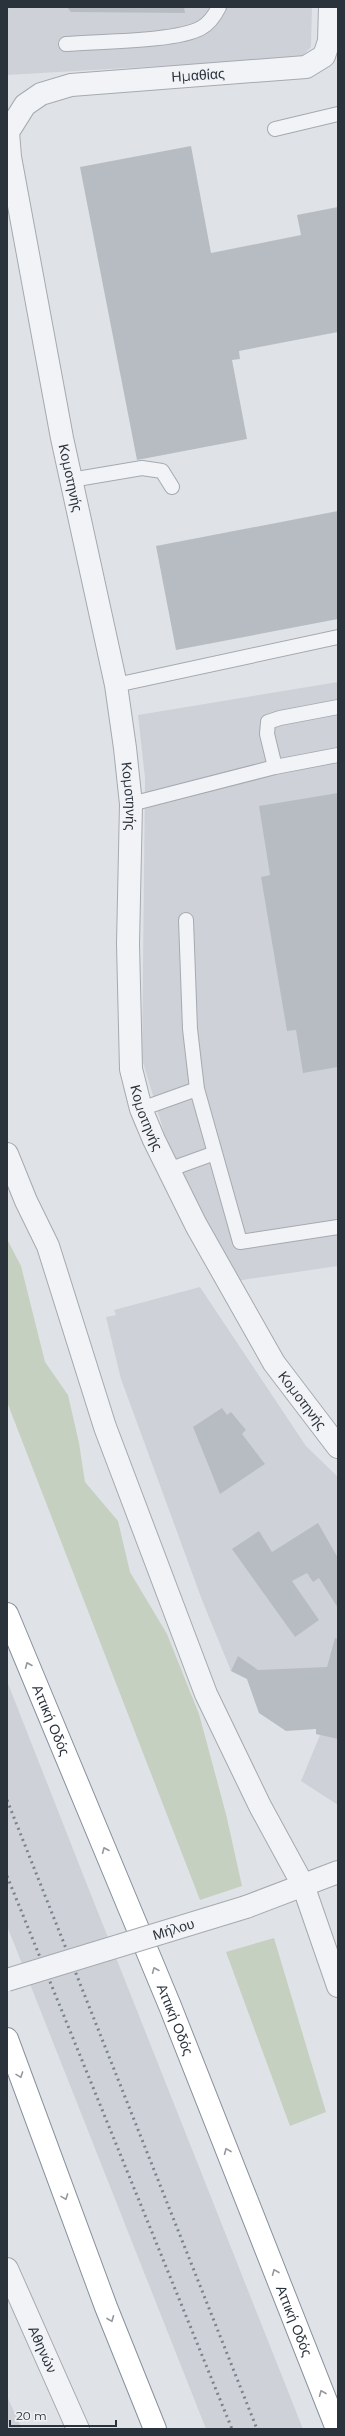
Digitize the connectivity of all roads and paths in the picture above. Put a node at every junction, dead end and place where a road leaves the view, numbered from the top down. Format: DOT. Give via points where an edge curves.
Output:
graph roads {
  1 [pos="219,7"];
  2 [pos="330,7"];
  3 [pos="66,44"];
  4 [pos="24,105"];
  5 [pos="338,114"];
  6 [pos="275,129"];
  7 [pos="71,480"];
  8 [pos="172,487"];
  9 [pos="338,637"];
  10 [pos="116,685"];
  11 [pos="338,707"];
  12 [pos="338,755"];
  13 [pos="275,766"];
  14 [pos="131,804"];
  15 [pos="186,920"];
  16 [pos="197,1089"];
  17 [pos="141,1109"];
  18 [pos="215,1153"];
  19 [pos="7,1154"];
  20 [pos="168,1170"];
  21 [pos="338,1226"];
  22 [pos="338,1447"];
  23 [pos="7,1614"];
  24 [pos="338,1872"];
  25 [pos="303,1885"];
  26 [pos="7,1980"];
  27 [pos="338,1986"];
  28 [pos="7,2038"];
  29 [pos="7,2269"];
  30 [pos="78,2429"];
  31 [pos="155,2429"];
  32 [pos="337,2429"];
  1 -- 3 [label="lane" via="213,18 202,28 183,35"];
  2 -- 4 [label="street, Ημαθίας" via="329,41 324,56 306,67 71,85 40,94"];
  4 -- 7 [label="street, Κομοτηνής" via="8,132 10,157"];
  5 -- 6 [label="lane"];
  7 -- 8 [label="lane" via="142,468 162,471"];
  7 -- 10 [label="street, Κομοτηνής"];
  9 -- 10 [label="lane"];
  10 -- 14 [label="street, Κομοτηνής"];
  11 -- 13 [label="lane" via="268,722 266,734"];
  12 -- 13 [label="lane"];
  13 -- 14 [label="lane"];
  14 -- 17 [label="street, Κομοτηνής" via="128,1030 131,1069"];
  15 -- 16 [label="lane" via="190,1029"];
  16 -- 17 [label="lane"];
  16 -- 18 [label="lane"];
  17 -- 20 [label="street, Κομοτηνής"];
  18 -- 20 [label="lane"];
  18 -- 21 [label="lane" via="240,1242"];
  19 -- 25 [label="street" via="48,1246 105,1427 206,1694 260,1806"];
  20 -- 22 [label="street, Κομοτηνής" via="267,1350"];
  32 -- 23 [label="highway, Αττική Οδός, one-way" via="170,2006"];
  24 -- 25 [label="street, Μήλου"];
  25 -- 26 [label="street, Μήλου, bridge" via="246,1907"];
  25 -- 27 [label="street"];
  28 -- 31 [label="highway, one-way" via="106,2307"];
  29 -- 30 [label="street, Αθηνών"];
}
